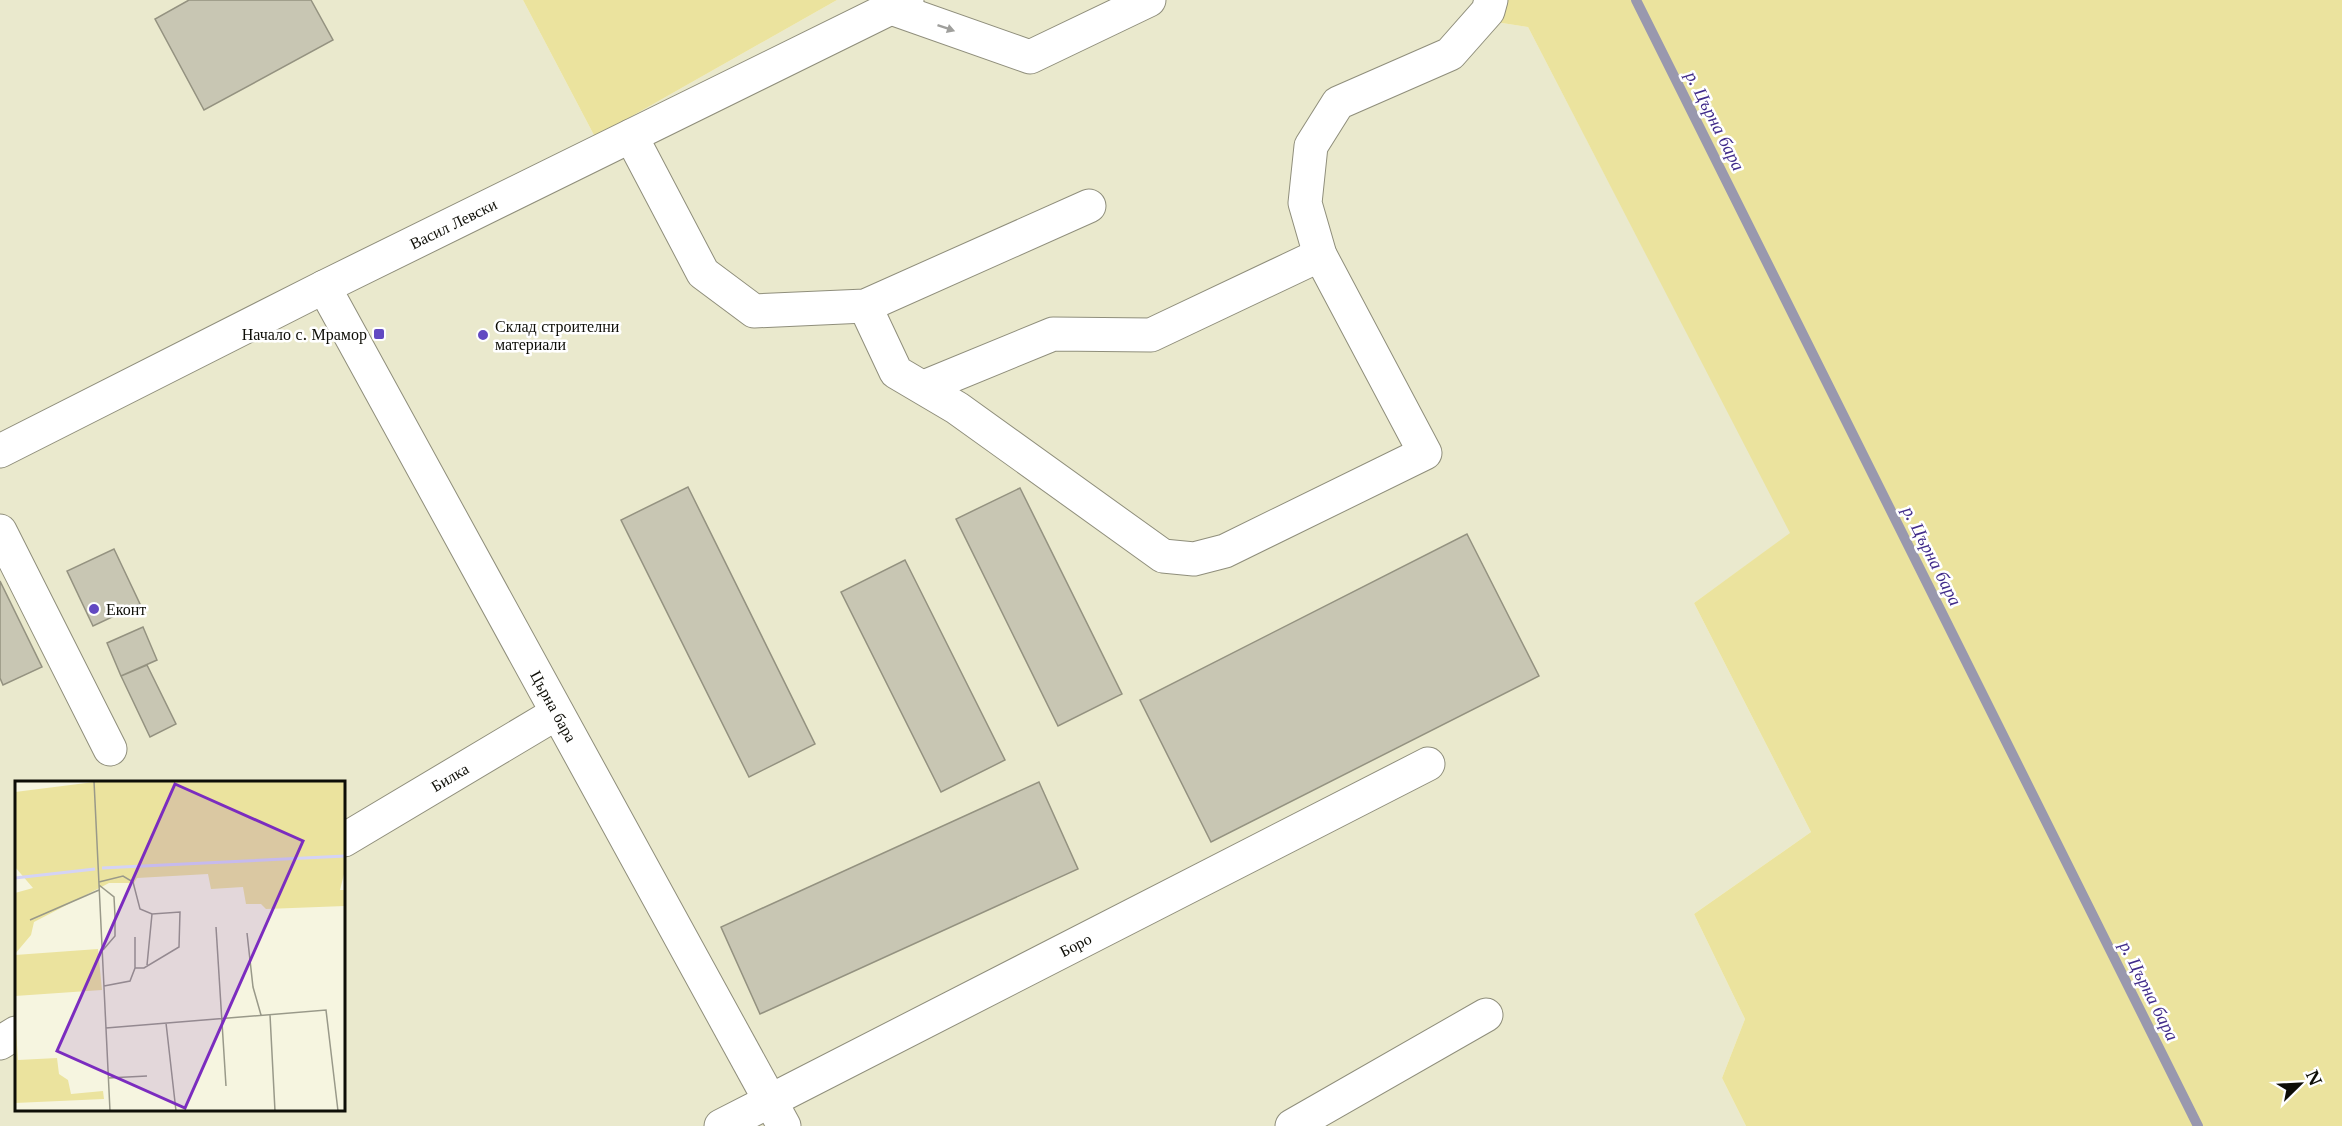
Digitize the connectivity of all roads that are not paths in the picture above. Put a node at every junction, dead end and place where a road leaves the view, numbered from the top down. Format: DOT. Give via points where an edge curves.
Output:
graph roads {
  1 [pos="1149,0"];
  2 [pos="1491,0"];
  3 [pos="899,4"];
  4 [pos="631,136"];
  5 [pos="1089,206"];
  6 [pos="1320,255"];
  7 [pos="324,287"];
  8 [pos="865,306"];
  9 [pos="924,387"];
  10 [pos="0,451"];
  11 [pos="0,531"];
  12 [pos="557,713"];
  13 [pos="110,749"];
  14 [pos="1428,764"];
  15 [pos="345,839"];
  16 [pos="1486,1015"];
  17 [pos="15,1034"];
  18 [pos="0,1043"];
  19 [pos="776,1113"];
  20 [pos="721,1126"];
  21 [pos="1292,1126"];
  3 -- 1 [label="street, one-way" via="1030,57"];
  2 -- 6 [label="street" via="1488,11 1450,54 1338,103 1311,146 1305,203"];
  3 -- 4 [label="street, Васил Левски"];
  4 -- 7 [label="street, Васил Левски"];
  4 -- 8 [label="street" via="703,273 754,311"];
  5 -- 8 [label="street"];
  6 -- 9 [label="street" via="1151,335 1053,334"];
  6 -- 9 [label="street" via="1425,453 1225,551 1194,559 1164,556"];
  7 -- 10 [label="street, Васил Левски"];
  7 -- 12 [label="street, Църна бара"];
  8 -- 9 [label="street" via="896,372"];
  11 -- 13 [label="street"];
  12 -- 15 [label="street, Билка"];
  12 -- 19 [label="street, Църна бара"];
  14 -- 19 [label="street, Боро"];
  16 -- 21 [label="street"];
  17 -- 18 [label="street"];
  19 -- 20 [label="street, Боро"];
}
